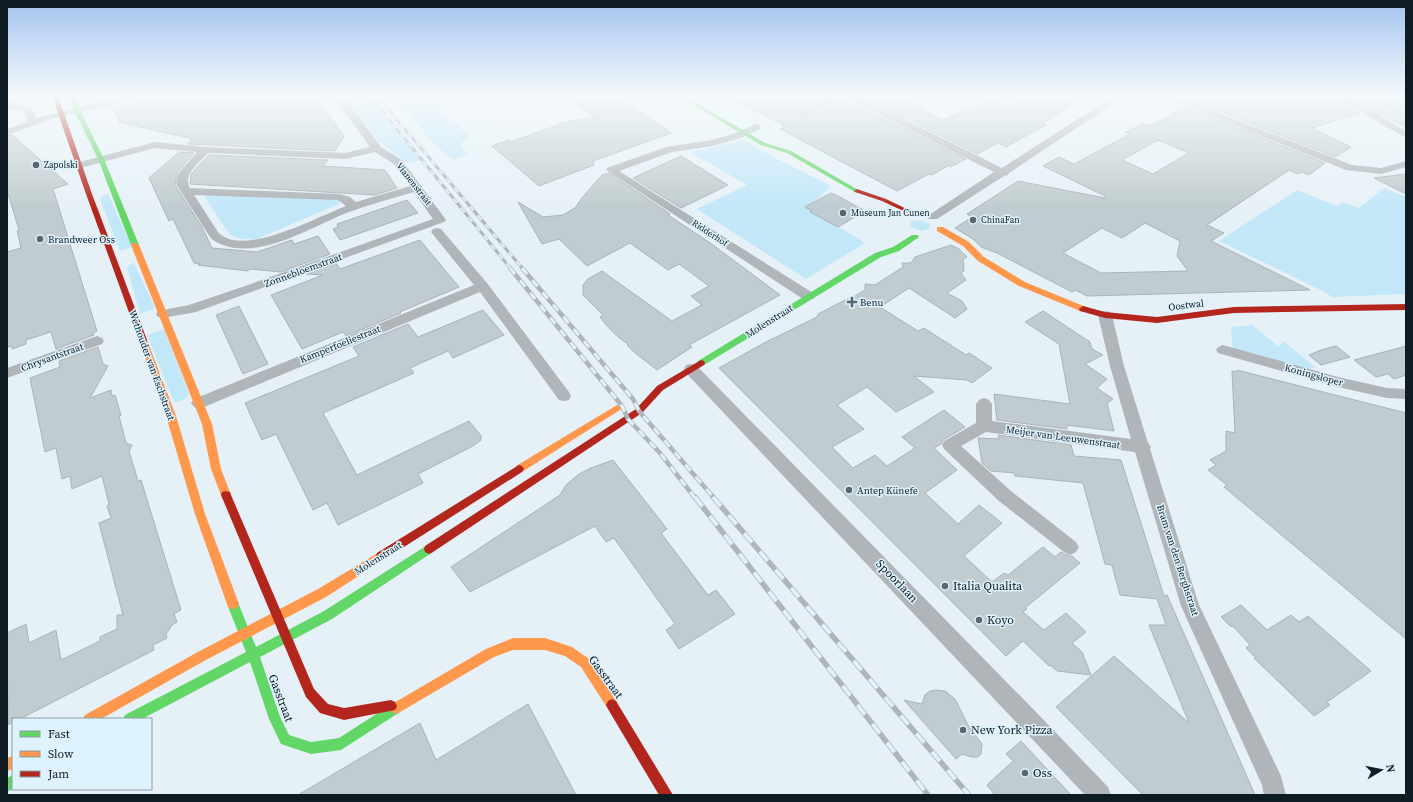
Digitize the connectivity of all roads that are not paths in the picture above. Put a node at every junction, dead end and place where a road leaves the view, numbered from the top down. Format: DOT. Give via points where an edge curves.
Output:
graph roads {
  1 [pos="68,133"];
  2 [pos="88,133"];
  3 [pos="366,133"];
  4 [pos="743,133"];
  5 [pos="744,133"];
  6 [pos="924,133"];
  7 [pos="1064,133"];
  8 [pos="1262,133"];
  9 [pos="772,136"];
  10 [pos="377,148"];
  11 [pos="205,150"];
  12 [pos="789,152"];
  13 [pos="101,159"];
  14 [pos="1406,164"];
  15 [pos="80,165"];
  16 [pos="1004,173"];
  17 [pos="417,187"];
  18 [pos="187,191"];
  19 [pos="858,191"];
  20 [pos="353,206"];
  21 [pos="883,210"];
  22 [pos="914,214"];
  23 [pos="933,217"];
  24 [pos="900,220"];
  25 [pos="439,226"];
  26 [pos="905,232"];
  27 [pos="886,242"];
  28 [pos="962,253"];
  29 [pos="878,254"];
  30 [pos="981,259"];
  31 [pos="482,286"];
  32 [pos="808,296"];
  33 [pos="1406,307"];
  34 [pos="163,314"];
  35 [pos="1105,315"];
  36 [pos="97,341"];
  37 [pos="1223,350"];
  38 [pos="691,369"];
  39 [pos="7,373"];
  40 [pos="660,388"];
  41 [pos="1406,394"];
  42 [pos="564,396"];
  43 [pos="639,396"];
  44 [pos="627,402"];
  45 [pos="984,404"];
  46 [pos="196,405"];
  47 [pos="984,426"];
  48 [pos="1143,448"];
  49 [pos="1070,547"];
  50 [pos="277,617"];
  51 [pos="245,634"];
  52 [pos="287,638"];
  53 [pos="253,656"];
  54 [pos="401,705"];
  55 [pos="92,718"];
  56 [pos="131,718"];
  57 [pos="666,795"];
  58 [pos="1100,795"];
  59 [pos="1276,795"];
  1 -- 15 [label="street, Wethouder van Eschstraat"];
  2 -- 13 [label="street"];
  3 -- 10 [label="street, Vianenstraat"];
  4 -- 32 [label="street, Ridderhof" via="712,143 670,149 611,170"];
  5 -- 12 [label="street" via="763,144"];
  6 -- 16 [label="street"];
  7 -- 16 [label="street"];
  8 -- 14 [label="street" via="1350,168 1381,171"];
  9 -- 12 [label="street"];
  10 -- 11 [label="street" via="345,156"];
  10 -- 17 [label="street, Vianenstraat" via="398,162"];
  11 -- 13 [label="street" via="155,145"];
  11 -- 18 [label="street" via="183,174 182,184"];
  12 -- 19 [label="street"];
  13 -- 15 [label="street"];
  13 -- 34 [label="street"];
  15 -- 51 [label="street, Wethouder van Eschstraat" via="175,414 200,514"];
  16 -- 23 [label="street"];
  17 -- 20 [label="street"];
  17 -- 25 [label="street, Vianenstraat"];
  18 -- 20 [label="street" via="339,197 346,199"];
  18 -- 20 [label="street" via="216,237 242,245 275,240"];
  19 -- 21 [label="street"];
  19 -- 22 [label="street"];
  22 -- 23 [label="street"];
  22 -- 24 [label="street"];
  23 -- 30 [label="street, Oostwal" via="939,223 938,232 966,244"];
  25 -- 31 [label="street"];
  25 -- 34 [label="street, Zonnebloemstraat" via="191,309"];
  26 -- 29 [label="street, Molenstraat" via="919,237 896,249"];
  27 -- 29 [label="street, Molenstraat"];
  28 -- 30 [label="street, Oostwal"];
  29 -- 32 [label="street, Molenstraat"];
  30 -- 35 [label="street, Oostwal" via="1022,284 1079,308"];
  31 -- 42 [label="street"];
  31 -- 46 [label="street, Kamperfoeliestraat"];
  32 -- 38 [label="street, Molenstraat"];
  33 -- 35 [label="street, Oostwal" via="1234,310 1157,320"];
  34 -- 46 [label="street"];
  35 -- 48 [label="street, Bram van den Berghstraat" via="1117,366"];
  36 -- 39 [label="street, Chrysantstraat"];
  37 -- 41 [label="street, Koningsloper" via="1345,384 1387,394"];
  38 -- 40 [label="street, Molenstraat"];
  38 -- 58 [label="street, Spoorlaan"];
  40 -- 43 [label="street, Molenstraat"];
  40 -- 52 [label="street, Molenstraat" via="639,411 328,615"];
  44 -- 50 [label="street, Molenstraat" via="322,593"];
  45 -- 47 [label="street"];
  46 -- 50 [label="street" via="208,424 216,469"];
  47 -- 48 [label="street, Meijer van Leeuwenstraat"];
  47 -- 49 [label="street" via="950,446 1005,496"];
  48 -- 59 [label="street, Bram van den Berghstraat" via="1190,606"];
  50 -- 51 [label="street, Molenstraat"];
  50 -- 52 [label="street, Gasstraat"];
  51 -- 53 [label="street, Gasstraat"];
  51 -- 55 [label="street, Molenstraat"];
  52 -- 53 [label="street, Molenstraat"];
  52 -- 54 [label="street, Gasstraat" via="310,693 324,709 344,714"];
  53 -- 54 [label="street, Gasstraat" via="274,719 285,740 311,748 341,744"];
  53 -- 56 [label="street, Molenstraat"];
  54 -- 57 [label="street, Gasstraat" via="490,653 513,644 544,644 568,651 585,664"];
}
